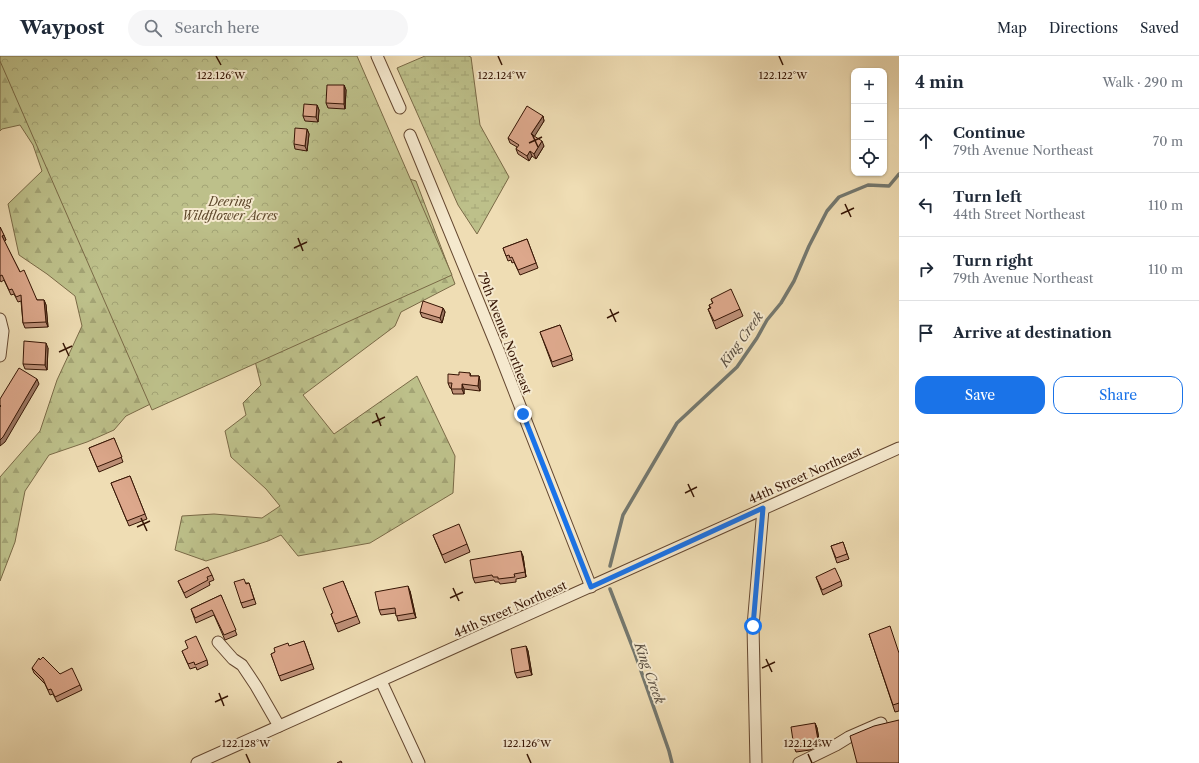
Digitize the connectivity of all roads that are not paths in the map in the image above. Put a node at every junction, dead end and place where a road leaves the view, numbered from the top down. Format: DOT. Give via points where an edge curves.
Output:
graph roads {
  1 [pos="377,56"];
  2 [pos="400,108"];
  3 [pos="410,135"];
  4 [pos="0,319"];
  5 [pos="1,353"];
  6 [pos="899,448"];
  7 [pos="763,508"];
  8 [pos="591,587"];
  9 [pos="218,642"];
  10 [pos="381,681"];
  11 [pos="882,723"];
  12 [pos="279,726"];
  13 [pos="197,763"];
  14 [pos="419,763"];
  15 [pos="756,763"];
  16 [pos="799,763"];
  1 -- 2 [label="street"];
  3 -- 8 [label="street, 79th Avenue Northeast"];
  4 -- 5 [label="street" via="3,331"];
  6 -- 7 [label="street, 44th Street Northeast"];
  7 -- 8 [label="street, 44th Street Northeast"];
  7 -- 15 [label="street" via="753,626"];
  8 -- 10 [label="street, 44th Street Northeast"];
  9 -- 12 [label="street" via="242,665"];
  10 -- 12 [label="street, 44th Street Northeast"];
  10 -- 14 [label="street"];
  11 -- 16 [label="street" via="849,736"];
  12 -- 13 [label="street, 44th Street Northeast"];
}
